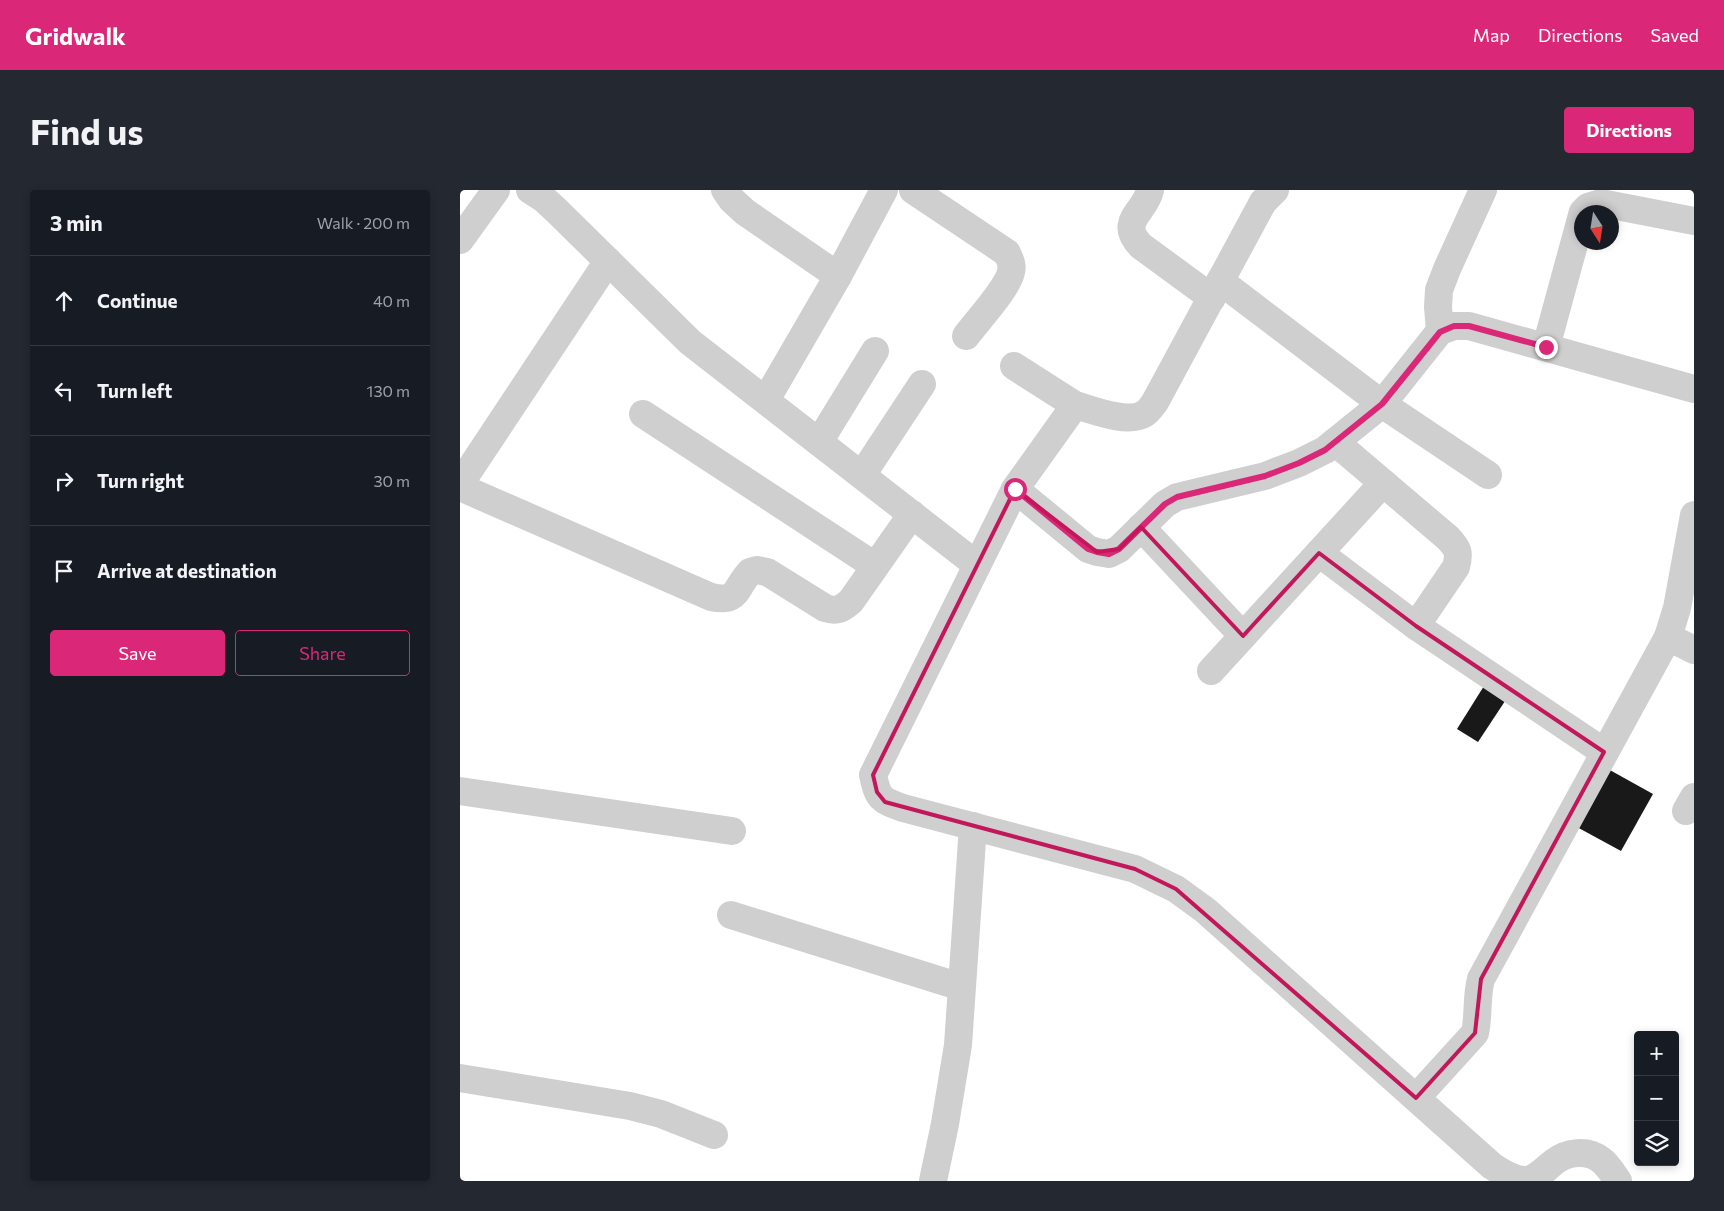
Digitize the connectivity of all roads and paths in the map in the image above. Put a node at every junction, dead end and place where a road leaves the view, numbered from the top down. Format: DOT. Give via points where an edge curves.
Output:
graph roads {
  1 [pos="496,190"];
  2 [pos="530,190"];
  3 [pos="725,190"];
  4 [pos="884,190"];
  5 [pos="913,190"];
  6 [pos="1150,190"];
  7 [pos="1275,190"];
  8 [pos="1483,190"];
  9 [pos="1618,198"];
  10 [pos="1594,205"];
  11 [pos="1694,220"];
  12 [pos="460,240"];
  13 [pos="1574,244"];
  14 [pos="608,261"];
  15 [pos="838,276"];
  16 [pos="1216,289"];
  17 [pos="1440,332"];
  18 [pos="966,336"];
  19 [pos="1546,347"];
  20 [pos="875,351"];
  21 [pos="1014,366"];
  22 [pos="922,384"];
  23 [pos="1694,389"];
  24 [pos="766,400"];
  25 [pos="1382,404"];
  26 [pos="1076,405"];
  27 [pos="643,414"];
  28 [pos="819,442"];
  29 [pos="1335,442"];
  30 [pos="862,475"];
  31 [pos="1488,475"];
  32 [pos="1383,483"];
  33 [pos="460,486"];
  34 [pos="1015,489"];
  35 [pos="912,514"];
  36 [pos="1694,515"];
  37 [pos="1141,527"];
  38 [pos="1319,553"];
  39 [pos="977,564"];
  40 [pos="875,566"];
  41 [pos="1416,626"];
  42 [pos="1243,636"];
  43 [pos="1668,637"];
  44 [pos="1694,650"];
  45 [pos="1211,671"];
  46 [pos="1604,752"];
  47 [pos="460,791"];
  48 [pos="973,826"];
  49 [pos="732,831"];
  50 [pos="731,916"];
  51 [pos="962,987"];
  52 [pos="460,1078"];
  53 [pos="1416,1098"];
  54 [pos="714,1135"];
  55 [pos="933,1181"];
  56 [pos="1618,1181"];
  1 -- 12 [label="street"];
  2 -- 14 [label="street" via="544,199"];
  3 -- 15 [label="street" via="745,212"];
  4 -- 15 [label="street"];
  5 -- 18 [label="street" via="1007,254 1012,263 1005,284"];
  6 -- 16 [label="street" via="1148,200 1133,217 1131,229 1134,238 1141,246"];
  7 -- 16 [label="street" via="1264,202"];
  8 -- 17 [label="street" via="1439,290"];
  9 -- 10 [label="street"];
  9 -- 11 [label="street"];
  13 -- 19 [label="street"];
  14 -- 24 [label="street" via="690,342"];
  14 -- 33 [label="street"];
  15 -- 24 [label="street"];
  16 -- 25 [label="street"];
  16 -- 26 [label="street" via="1155,402 1145,414 1132,418"];
  17 -- 19 [label="street" via="1454,326 1469,326"];
  17 -- 25 [label="street"];
  19 -- 23 [label="street"];
  20 -- 28 [label="street"];
  21 -- 26 [label="street"];
  22 -- 30 [label="street"];
  24 -- 28 [label="street"];
  25 -- 29 [label="street"];
  25 -- 31 [label="street"];
  26 -- 34 [label="street"];
  27 -- 40 [label="street"];
  28 -- 30 [label="street"];
  29 -- 32 [label="street"];
  29 -- 37 [label="street" via="1299,463 1265,476 1177,497"];
  30 -- 35 [label="street"];
  32 -- 38 [label="street"];
  32 -- 41 [label="street" via="1457,549 1456,567"];
  33 -- 40 [label="street" via="724,600 730,598 750,572 757,570 767,572 834,611 851,601"];
  34 -- 37 [label="street" via="1088,549 1097,552 1109,554 1119,549"];
  34 -- 39 [label="street"];
  35 -- 39 [label="street"];
  35 -- 40 [label="street"];
  36 -- 43 [label="street" via="1677,608"];
  37 -- 42 [label="street"];
  38 -- 41 [label="street"];
  38 -- 42 [label="street"];
  39 -- 48 [label="street" via="873,775 877,792 886,802"];
  41 -- 46 [label="street"];
  42 -- 45 [label="street"];
  43 -- 44 [label="street"];
  43 -- 46 [label="street"];
  46 -- 53 [label="street" via="1481,979 1477,993 1478,1022 1474,1033"];
  47 -- 49 [label="street"];
  48 -- 51 [label="street"];
  48 -- 53 [label="street" via="1135,869 1176,889 1205,910"];
  50 -- 51 [label="street"];
  51 -- 55 [label="street" via="958,1045"];
  52 -- 54 [label="street" via="630,1106"];
  53 -- 56 [label="street" via="1492,1166 1510,1177 1526,1180 1537,1177 1555,1161 1572,1153 1588,1154 1601,1160"];
}
